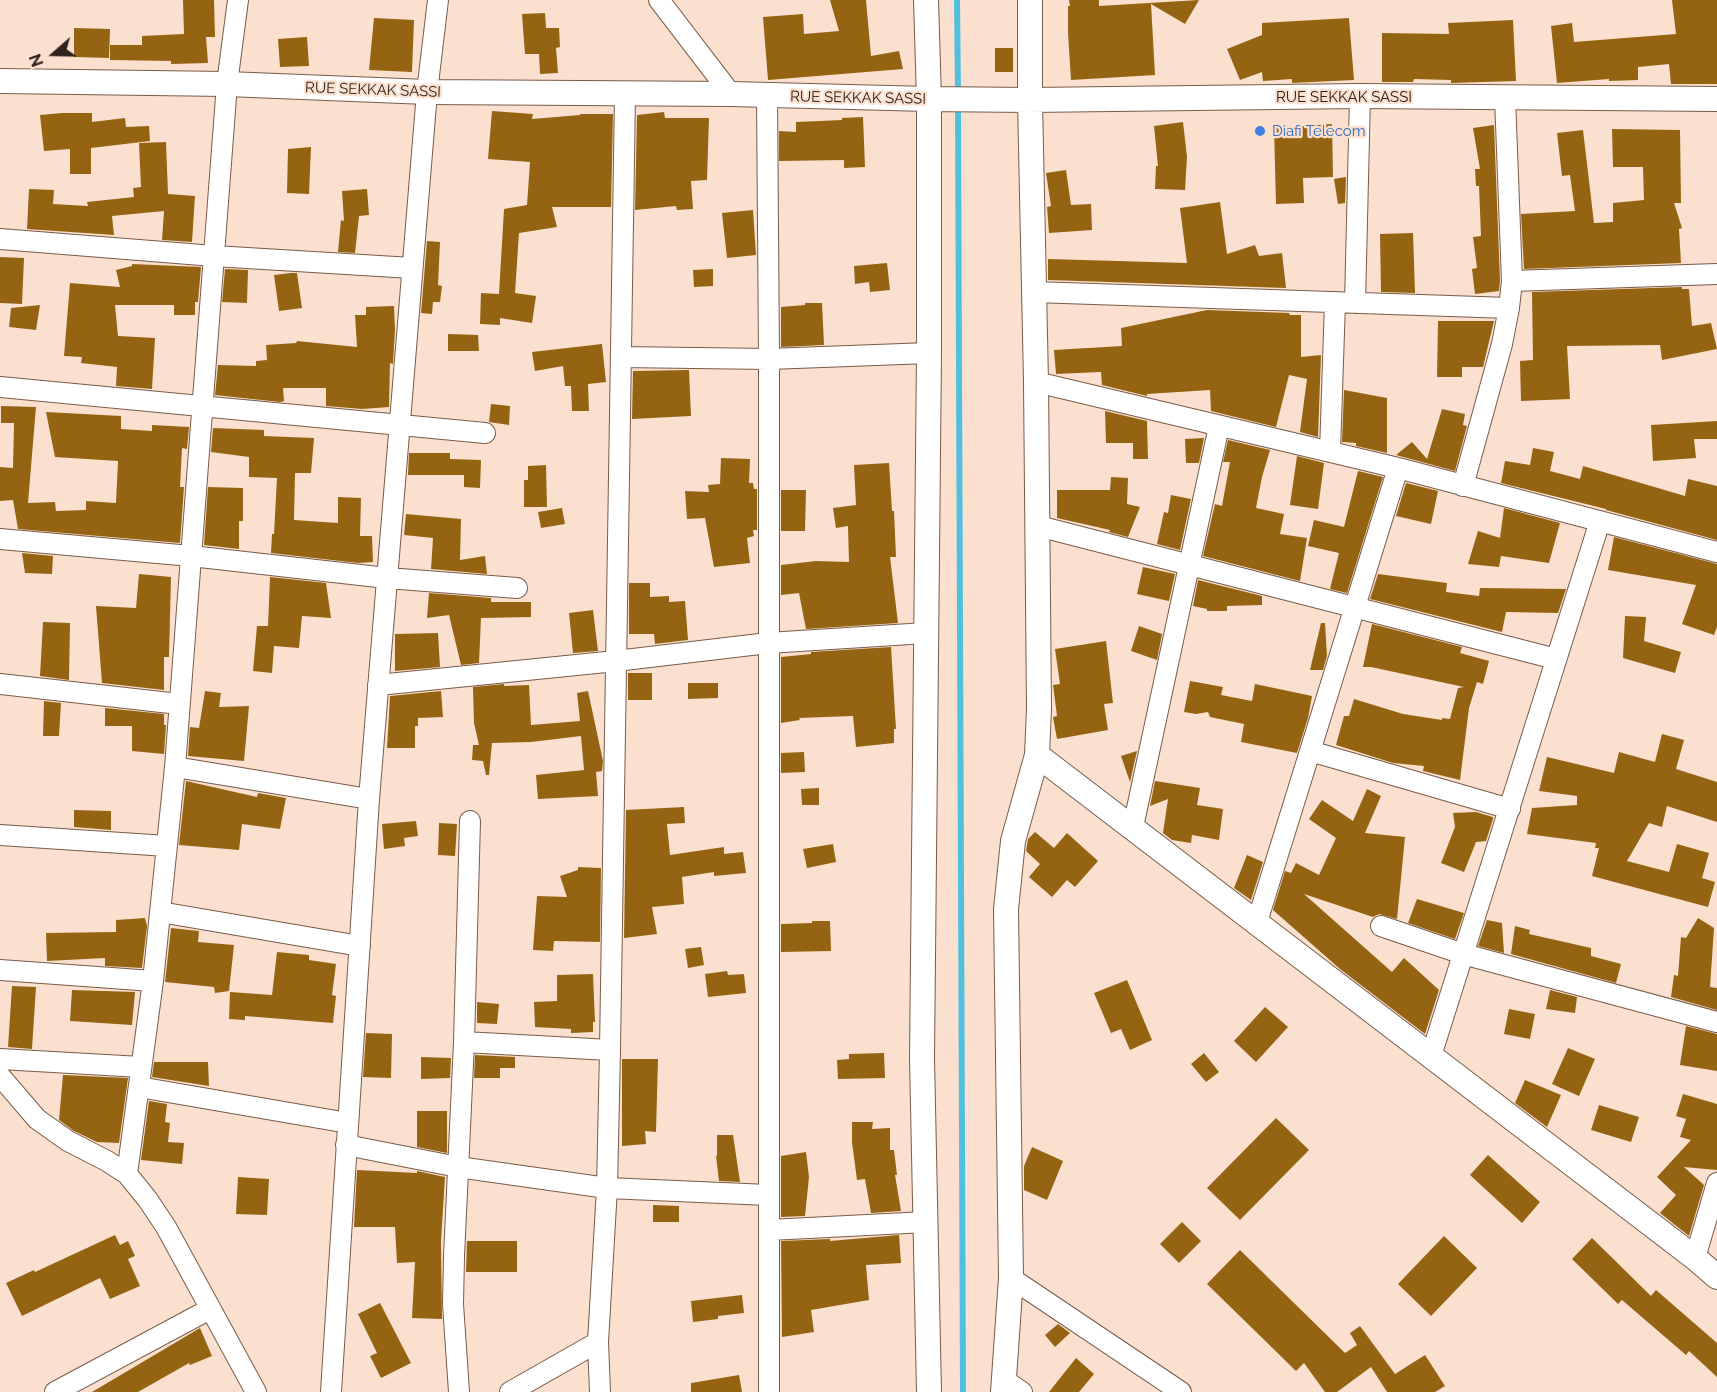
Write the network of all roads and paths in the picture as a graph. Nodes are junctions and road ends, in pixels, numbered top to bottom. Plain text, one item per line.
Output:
1 (238, 0) edge
2 (438, 0) edge
3 (658, 0) edge
4 (926, 0) edge
5 (1030, 0) edge
6 (0, 81) edge
7 (227, 84) junction
8 (427, 92) junction
9 (731, 94) junction
10 (625, 95) junction
11 (767, 96) junction
12 (1360, 96) junction
13 (1505, 98) junction
14 (929, 99) junction
15 (1717, 99) edge
16 (1030, 100) junction
17 (0, 239) edge
18 (214, 256) junction
19 (412, 268) junction
20 (1717, 274) edge
21 (1512, 281) junction
22 (1034, 292) junction
23 (1335, 302) junction
24 (1355, 303) junction
25 (1509, 308) junction
26 (929, 353) junction
27 (621, 357) junction
28 (769, 358) junction
29 (1036, 382) junction
30 (0, 387) edge
31 (202, 405) junction
32 (400, 425) junction
33 (1219, 426) junction
34 (485, 433) dead end
35 (1330, 452) junction
36 (1398, 468) junction
37 (1462, 486) junction
38 (1600, 521) junction
39 (1038, 526) junction
40 (0, 539) edge
41 (1717, 552) edge
42 (191, 556) junction
43 (1189, 566) junction
44 (387, 578) junction
45 (517, 588) dead end
46 (1355, 608) junction
47 (926, 633) junction
48 (768, 643) junction
49 (1556, 659) junction
50 (616, 661) junction
51 (0, 684) edge
52 (378, 685) junction
53 (179, 704) junction
54 (1310, 751) junction
55 (1037, 755) junction
56 (175, 767) junction
57 (369, 799) junction
58 (1510, 809) junction
59 (470, 820) dead end
60 (1133, 827) junction
61 (0, 835) edge
62 (167, 846) junction
63 (160, 912) junction
64 (1257, 922) junction
65 (1382, 926) dead end
66 (360, 946) junction
67 (1463, 954) junction
68 (0, 970) edge
69 (153, 981) junction
70 (1717, 1022) edge
71 (464, 1042) junction
72 (610, 1050) junction
73 (1431, 1056) junction
74 (0, 1059) edge
75 (141, 1067) junction
76 (0, 1076) edge
77 (139, 1087) junction
78 (348, 1123) junction
79 (346, 1145) junction
80 (458, 1167) junction
81 (127, 1174) junction
82 (1717, 1183) edge
83 (607, 1188) junction
84 (768, 1195) junction
85 (926, 1222) junction
86 (769, 1230) junction
87 (1695, 1258) junction
88 (1717, 1277) edge
89 (1011, 1278) junction
90 (210, 1309) junction
91 (598, 1342) junction
92 (1009, 1388) edge
93 (55, 1392) edge
94 (256, 1392) edge
95 (331, 1392) edge
96 (459, 1392) edge
97 (510, 1392) edge
98 (600, 1392) edge
99 (769, 1392) edge
100 (930, 1392) edge
101 (1181, 1392) edge

1 - 7 street
2 - 8 street
3 - 9 street
4 - 14 street
5 - 16 street
6 - 7 street, RUE SEKKAK SASSI
7 - 8 street, RUE SEKKAK SASSI
7 - 18 street
8 - 10 street, RUE SEKKAK SASSI
8 - 19 street
9 - 10 street, RUE SEKKAK SASSI
9 - 11 street, RUE SEKKAK SASSI
10 - 27 street
11 - 14 street, RUE SEKKAK SASSI
11 - 28 street
12 - 13 street, RUE SEKKAK SASSI
12 - 16 street, RUE SEKKAK SASSI
12 - 24 street
13 - 15 street, RUE SEKKAK SASSI
13 - 21 street
14 - 16 street, RUE SEKKAK SASSI
14 - 26 street
16 - 22 street
17 - 18 street
18 - 19 street
18 - 31 street
19 - 32 street
20 - 21 street
21 - 25 street
22 - 23 street
22 - 29 street
23 - 24 street
23 - 35 street
24 - 25 street
25 - 37 street
26 - 28 street
26 - 47 street
27 - 28 street
27 - 50 street
28 - 48 street
29 - 33 street
29 - 39 street
30 - 31 street
31 - 32 street
31 - 42 street
32 - 34 street
32 - 44 street
33 - 35 street
33 - 43 street
35 - 36 street
36 - 37 street
36 - 46 street
37 - 38 street
38 - 41 street
38 - 49 street
39 - 43 street
39 - 55 street
40 - 42 street
42 - 44 street
42 - 53 street
43 - 46 street
43 - 60 street
44 - 45 street
44 - 52 street
46 - 49 street
46 - 54 street
47 - 48 street
47 - 85 street
48 - 50 street
48 - 84 street
49 - 58 street
50 - 52 street
50 - 72 street
51 - 53 street
52 - 57 street
53 - 56 street
54 - 58 street
54 - 64 street
55 - 60 street
55 - 89 street
56 - 57 street
56 - 62 street
57 - 66 street
58 - 67 street
59 - 71 street
60 - 64 street
61 - 62 street
62 - 63 street
63 - 66 street
63 - 69 street
64 - 73 street
65 - 67 street
66 - 78 street
67 - 70 street
67 - 73 street
68 - 69 street
69 - 75 street
71 - 72 street
71 - 80 street
72 - 83 street
73 - 87 street
74 - 75 street
75 - 77 street
76 - 81 street
77 - 78 street
77 - 81 street
78 - 79 street
79 - 80 street
79 - 95 street
80 - 83 street
80 - 96 street
81 - 90 street
82 - 87 street
83 - 84 street
83 - 91 street
84 - 86 street
85 - 86 street
85 - 100 street
86 - 99 street
87 - 88 street
89 - 92 street
89 - 101 street
90 - 93 street
90 - 94 street
91 - 97 street
91 - 98 street

